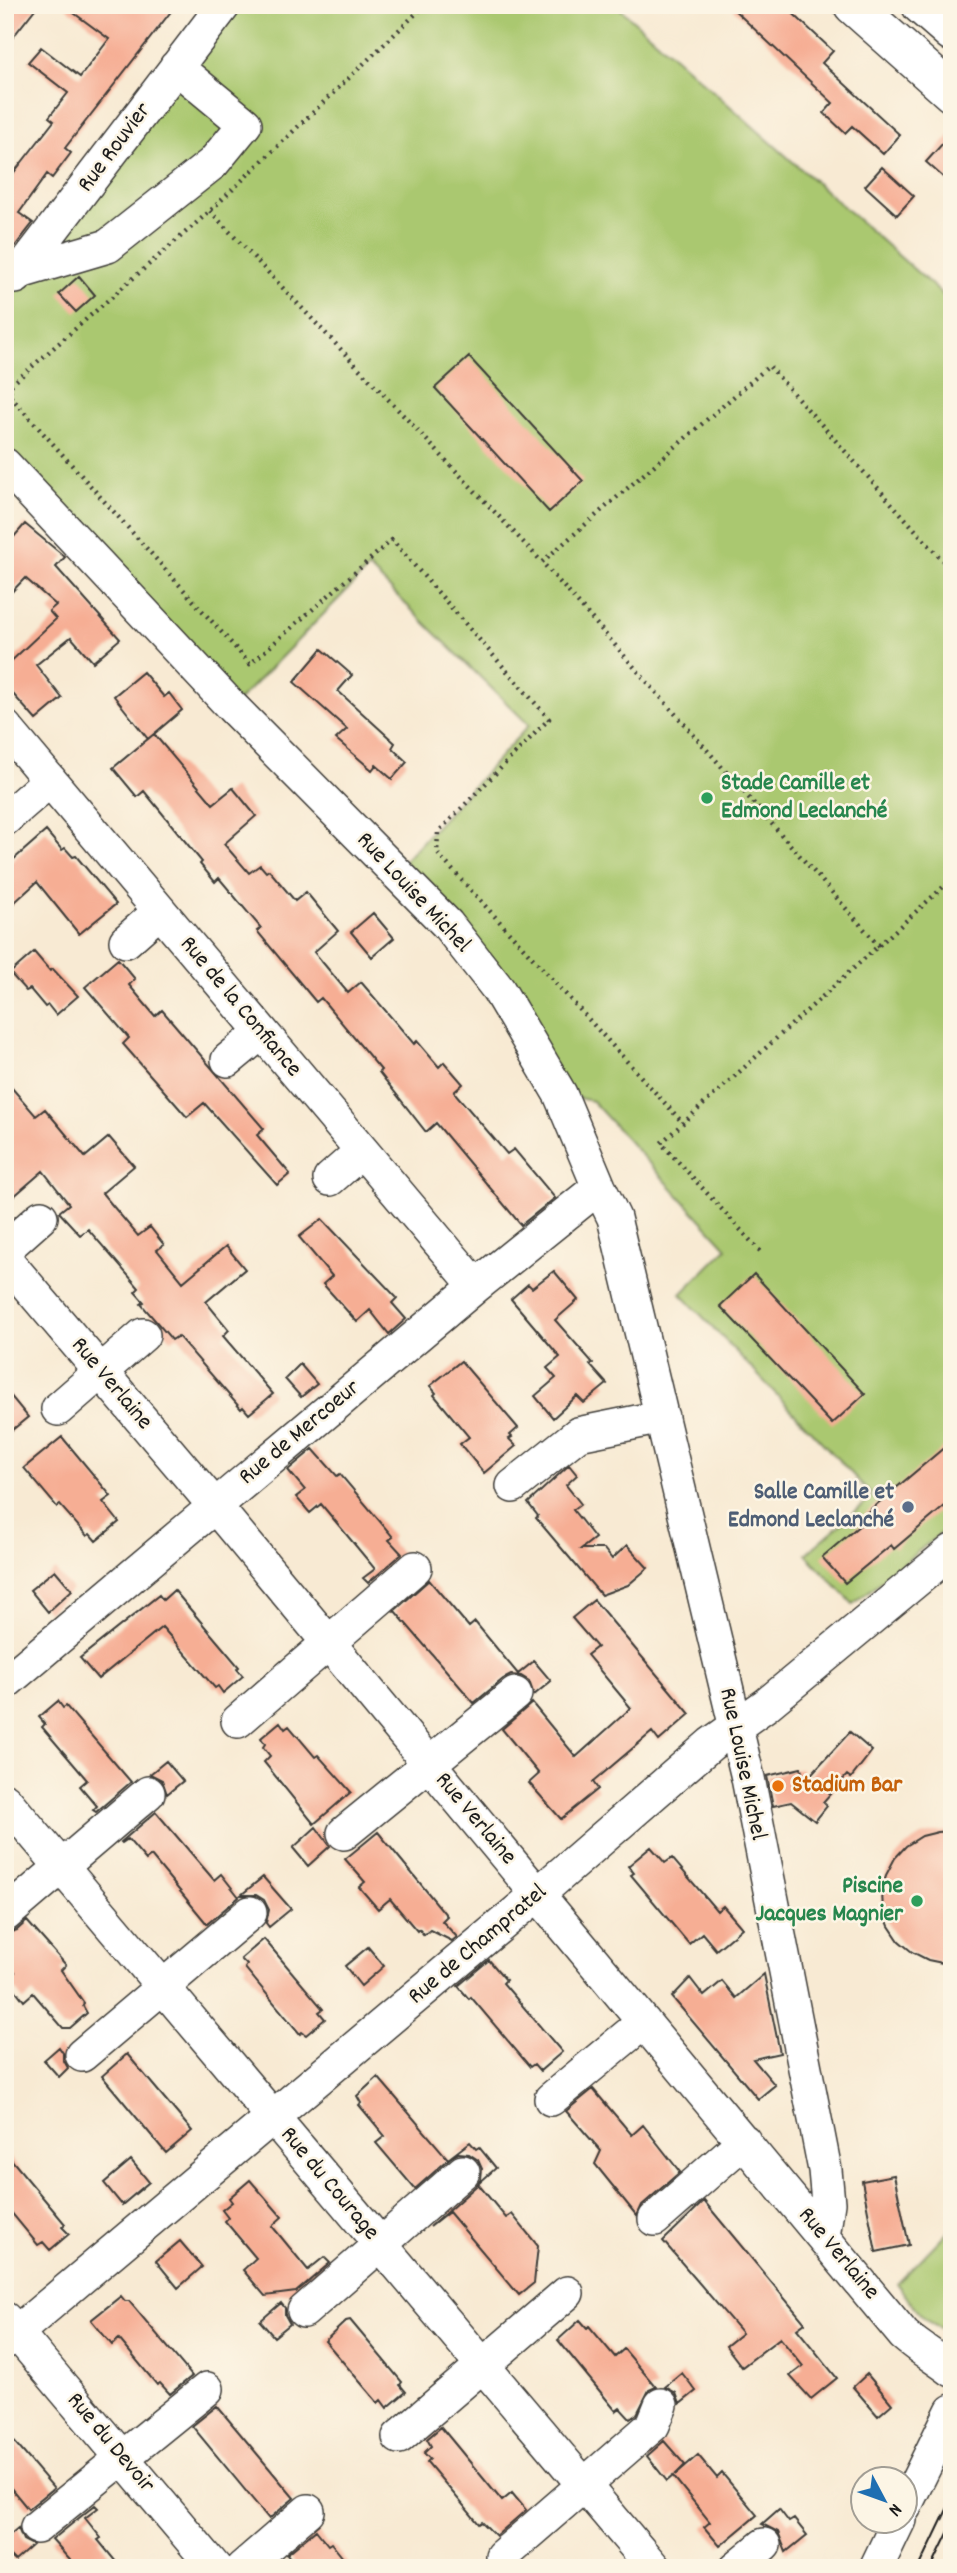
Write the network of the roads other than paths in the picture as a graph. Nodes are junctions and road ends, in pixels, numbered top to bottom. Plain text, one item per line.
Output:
1 (224, 5) edge
2 (853, 5) edge
3 (921, 5) edge
4 (952, 32) edge
5 (176, 67) junction
6 (952, 93) edge
7 (12, 281) edge
8 (5, 466) edge
9 (5, 727) edge
10 (50, 780) junction
11 (5, 818) edge
12 (160, 911) junction
13 (126, 940) dead end
14 (262, 1032) junction
15 (228, 1060) dead end
16 (362, 1151) junction
17 (330, 1179) dead end
18 (598, 1187) junction
19 (41, 1217) dead end
20 (5, 1249) edge
21 (5, 1259) edge
22 (475, 1286) junction
23 (143, 1335) dead end
24 (101, 1372) junction
25 (58, 1409) dead end
26 (662, 1417) junction
27 (513, 1486) dead end
28 (214, 1505) junction
29 (952, 1551) edge
30 (415, 1568) dead end
31 (329, 1643) junction
32 (5, 1683) edge
33 (515, 1694) dead end
34 (239, 1721) dead end
35 (735, 1726) junction
36 (429, 1763) junction
37 (148, 1793) dead end
38 (5, 1800) edge
39 (344, 1833) dead end
40 (61, 1867) junction
41 (538, 1894) junction
42 (250, 1913) dead end
43 (5, 1915) edge
44 (162, 1987) junction
45 (644, 2022) junction
46 (82, 2055) dead end
47 (551, 2099) dead end
48 (272, 2118) junction
49 (744, 2141) junction
50 (463, 2172) dead end
51 (655, 2219) dead end
52 (823, 2237) junction
53 (380, 2245) junction
54 (567, 2293) dead end
55 (304, 2311) dead end
56 (9, 2331) edge
57 (483, 2366) junction
58 (952, 2370) edge
59 (207, 2389) dead end
60 (661, 2405) dead end
61 (952, 2411) edge
62 (399, 2437) dead end
63 (123, 2458) junction
64 (918, 2481) edge
65 (584, 2486) junction
66 (308, 2511) dead end
67 (37, 2528) dead end
68 (893, 2534) edge
69 (764, 2544) dead end
70 (502, 2556) dead end
71 (215, 2568) edge
72 (242, 2568) edge
73 (654, 2568) edge
74 (736, 2568) edge
75 (876, 2568) edge

1 - 5 street, Rue Rouvier
2 - 6 main road
3 - 4 main road
5 - 7 street, Rue Rouvier
5 - 7 street
8 - 18 street, Rue Louise Michel
9 - 10 street, Rue de la Confiance
10 - 11 street
10 - 12 street, Rue de la Confiance
12 - 13 street
12 - 14 street, Rue de la Confiance
14 - 15 street
14 - 16 street, Rue de la Confiance
16 - 17 street
16 - 22 street, Rue de la Confiance
18 - 22 street, Rue de Mercoeur
18 - 26 street, Rue Louise Michel
19 - 20 street
21 - 24 street, Rue Verlaine
22 - 28 street, Rue de Mercoeur
23 - 24 street
24 - 25 street
24 - 28 street, Rue Verlaine
26 - 27 street
26 - 35 street, Rue Louise Michel
28 - 31 street, Rue Verlaine
28 - 32 street, Rue de Mercoeur
29 - 35 street, Rue de Champratel
30 - 31 street
31 - 34 street
31 - 36 street, Rue Verlaine
33 - 36 street
35 - 41 street, Rue de Champratel
35 - 52 street, Rue Louise Michel
36 - 39 street
36 - 41 street, Rue Verlaine
37 - 40 street
38 - 40 street, Rue du Courage
40 - 43 street
40 - 44 street, Rue du Courage
41 - 45 street, Rue Verlaine
41 - 48 street, Rue de Champratel
42 - 44 street
44 - 46 street
44 - 48 street, Rue du Courage
45 - 47 street
45 - 49 street, Rue Verlaine
48 - 53 street, Rue du Courage
48 - 56 street, Rue de Champratel
49 - 51 street
49 - 52 street, Rue Verlaine
50 - 53 street
52 - 58 street, Rue Verlaine
53 - 55 street
53 - 57 street, Rue du Courage
54 - 57 street
56 - 63 street, Rue du Devoir
57 - 62 street
57 - 65 street, Rue du Courage
59 - 63 street
60 - 65 street
61 - 64 street
63 - 67 street
63 - 71 street, Rue du Devoir
65 - 70 street
65 - 73 street, Rue du Courage
66 - 72 street
68 - 75 street
69 - 74 street

